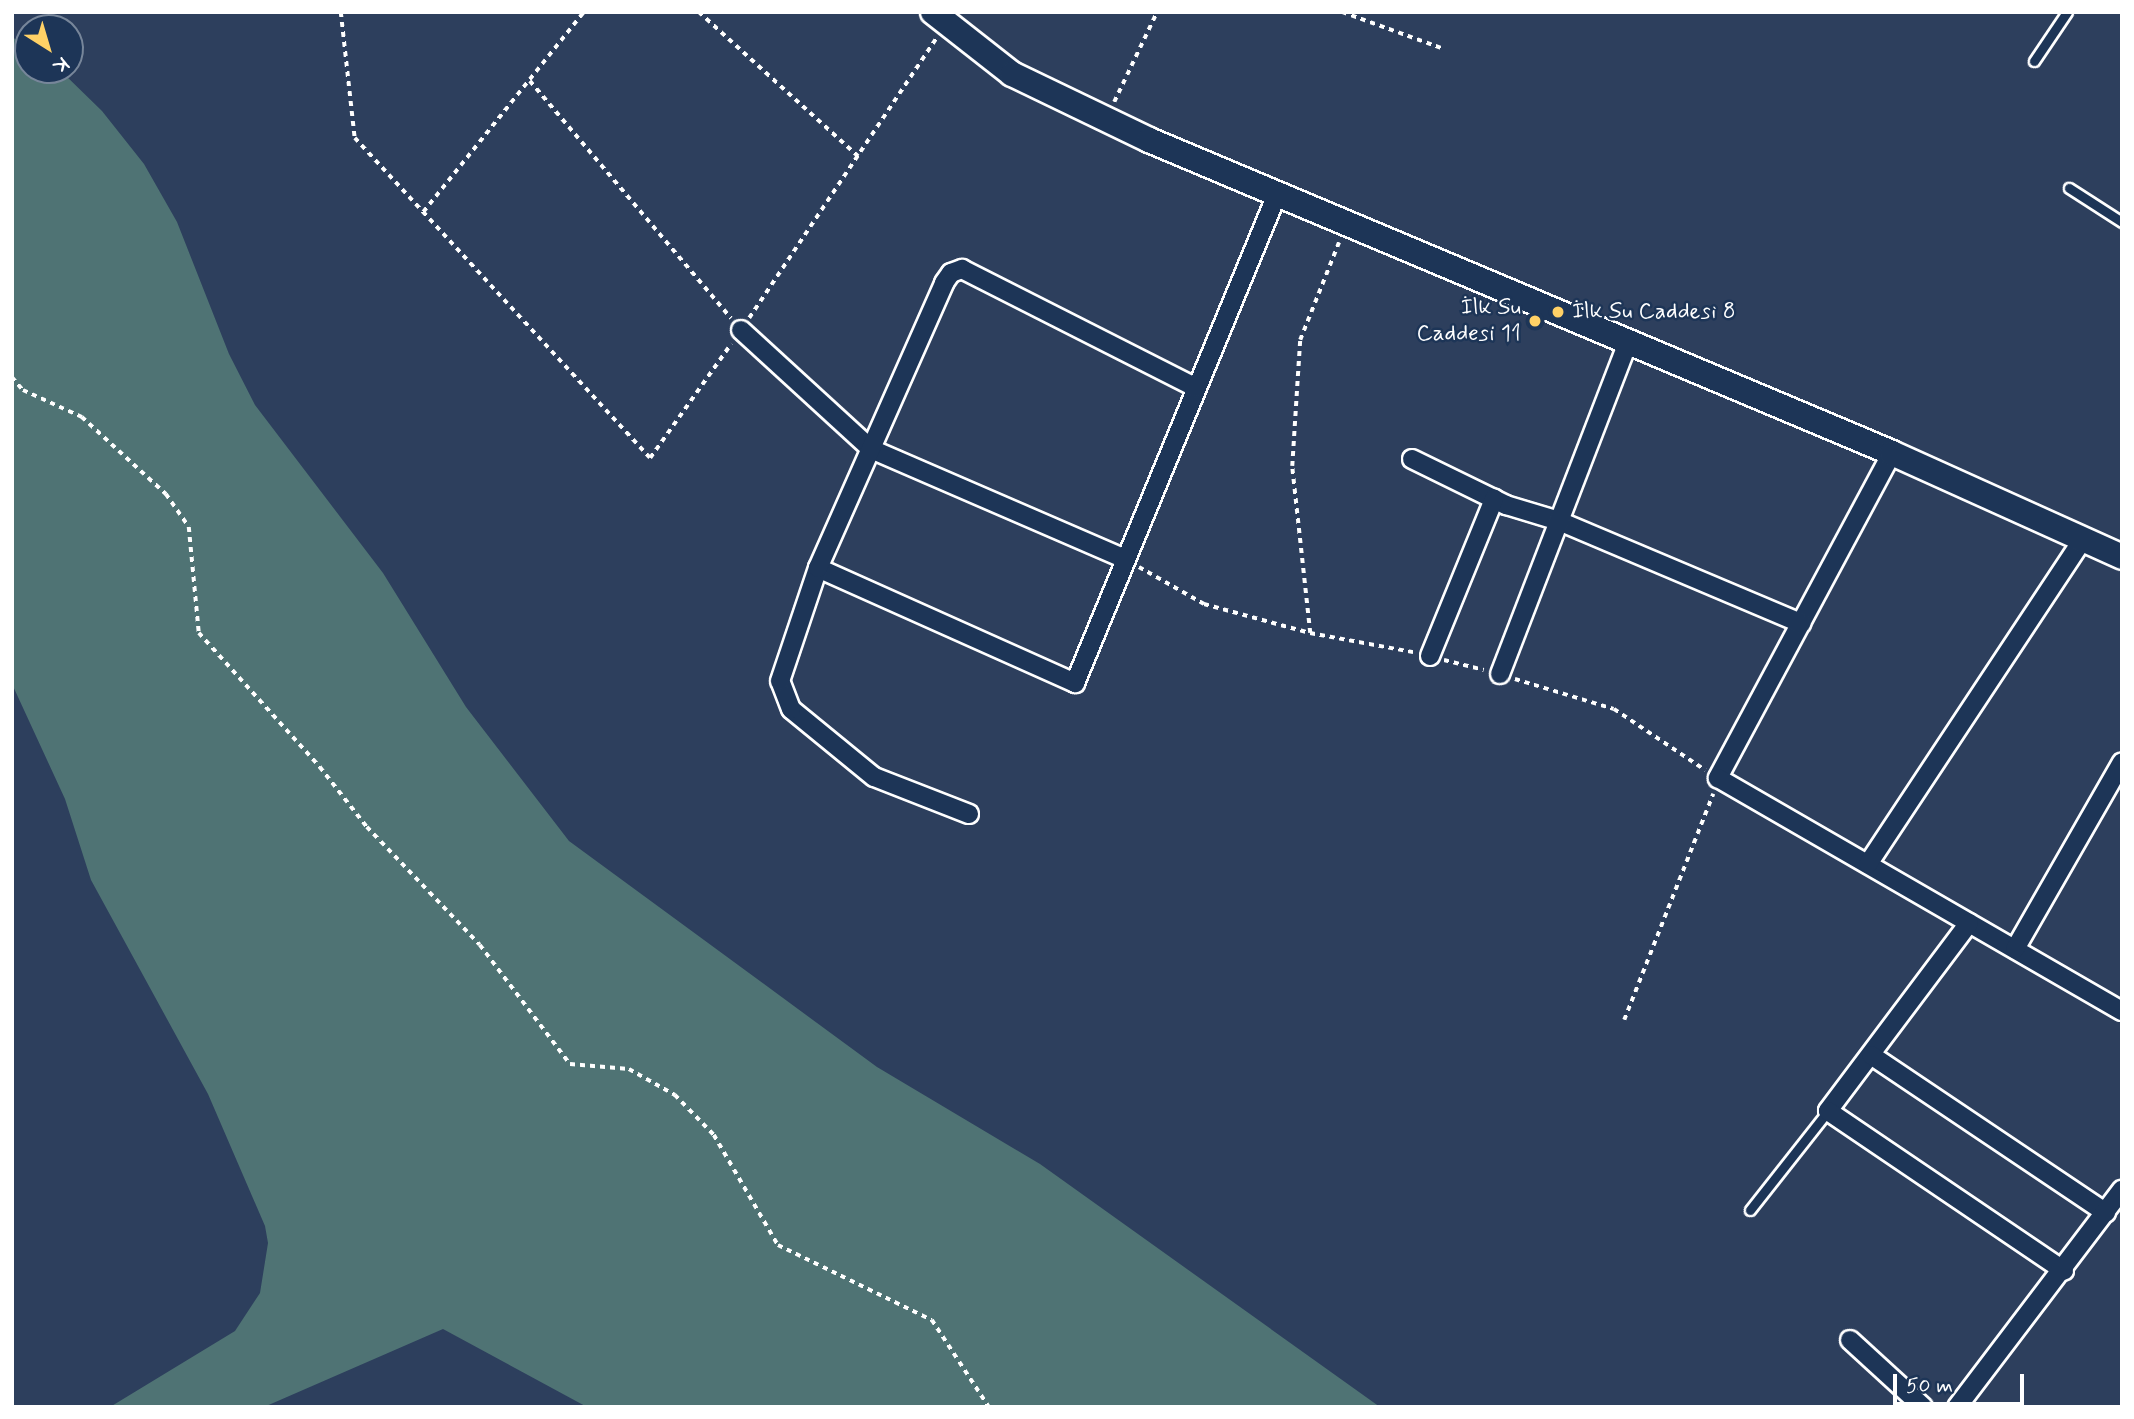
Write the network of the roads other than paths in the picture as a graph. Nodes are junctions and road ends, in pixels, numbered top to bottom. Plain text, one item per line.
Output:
1 (2067, 12) edge
2 (940, 18) edge
3 (2034, 61) dead end
4 (2069, 188) dead end
5 (1278, 192) junction
6 (2122, 222) edge
7 (741, 330) road end
8 (1627, 345) junction
9 (1198, 388) junction
10 (871, 449) junction
11 (1892, 453) junction
12 (1412, 459) dead end
13 (1494, 499) junction
14 (1559, 521) junction
15 (2083, 539) junction
16 (2122, 557) edge
17 (1125, 559) junction
18 (818, 568) junction
19 (1801, 623) junction
20 (1430, 656) road end
21 (1500, 674) road end
22 (2122, 762) edge
23 (969, 814) dead end
24 (1868, 864) junction
25 (1969, 923) junction
26 (2015, 949) junction
27 (2122, 1011) edge
28 (1871, 1055) junction
29 (1828, 1111) junction
30 (2122, 1191) edge
31 (1750, 1210) dead end
32 (2106, 1213) junction
33 (2064, 1272) junction
34 (1850, 1340) dead end
35 (1923, 1407) edge
36 (1957, 1407) edge

1 - 3 lane
2 - 5 street
4 - 6 lane
5 - 8 street
5 - 9 street
7 - 10 street
8 - 11 street
8 - 14 street
9 - 10 street
9 - 17 street
10 - 17 street
10 - 18 street
11 - 15 street
11 - 19 street
12 - 13 street
13 - 14 street
13 - 20 street
14 - 19 street
14 - 21 street
15 - 16 street
15 - 24 street
17 - 18 street
18 - 23 street
19 - 24 street
22 - 26 street
24 - 25 street
25 - 26 street
25 - 28 street
26 - 27 street
28 - 29 street
28 - 32 street
29 - 31 lane
29 - 33 street
30 - 32 street
32 - 33 street
33 - 36 street
34 - 35 street

